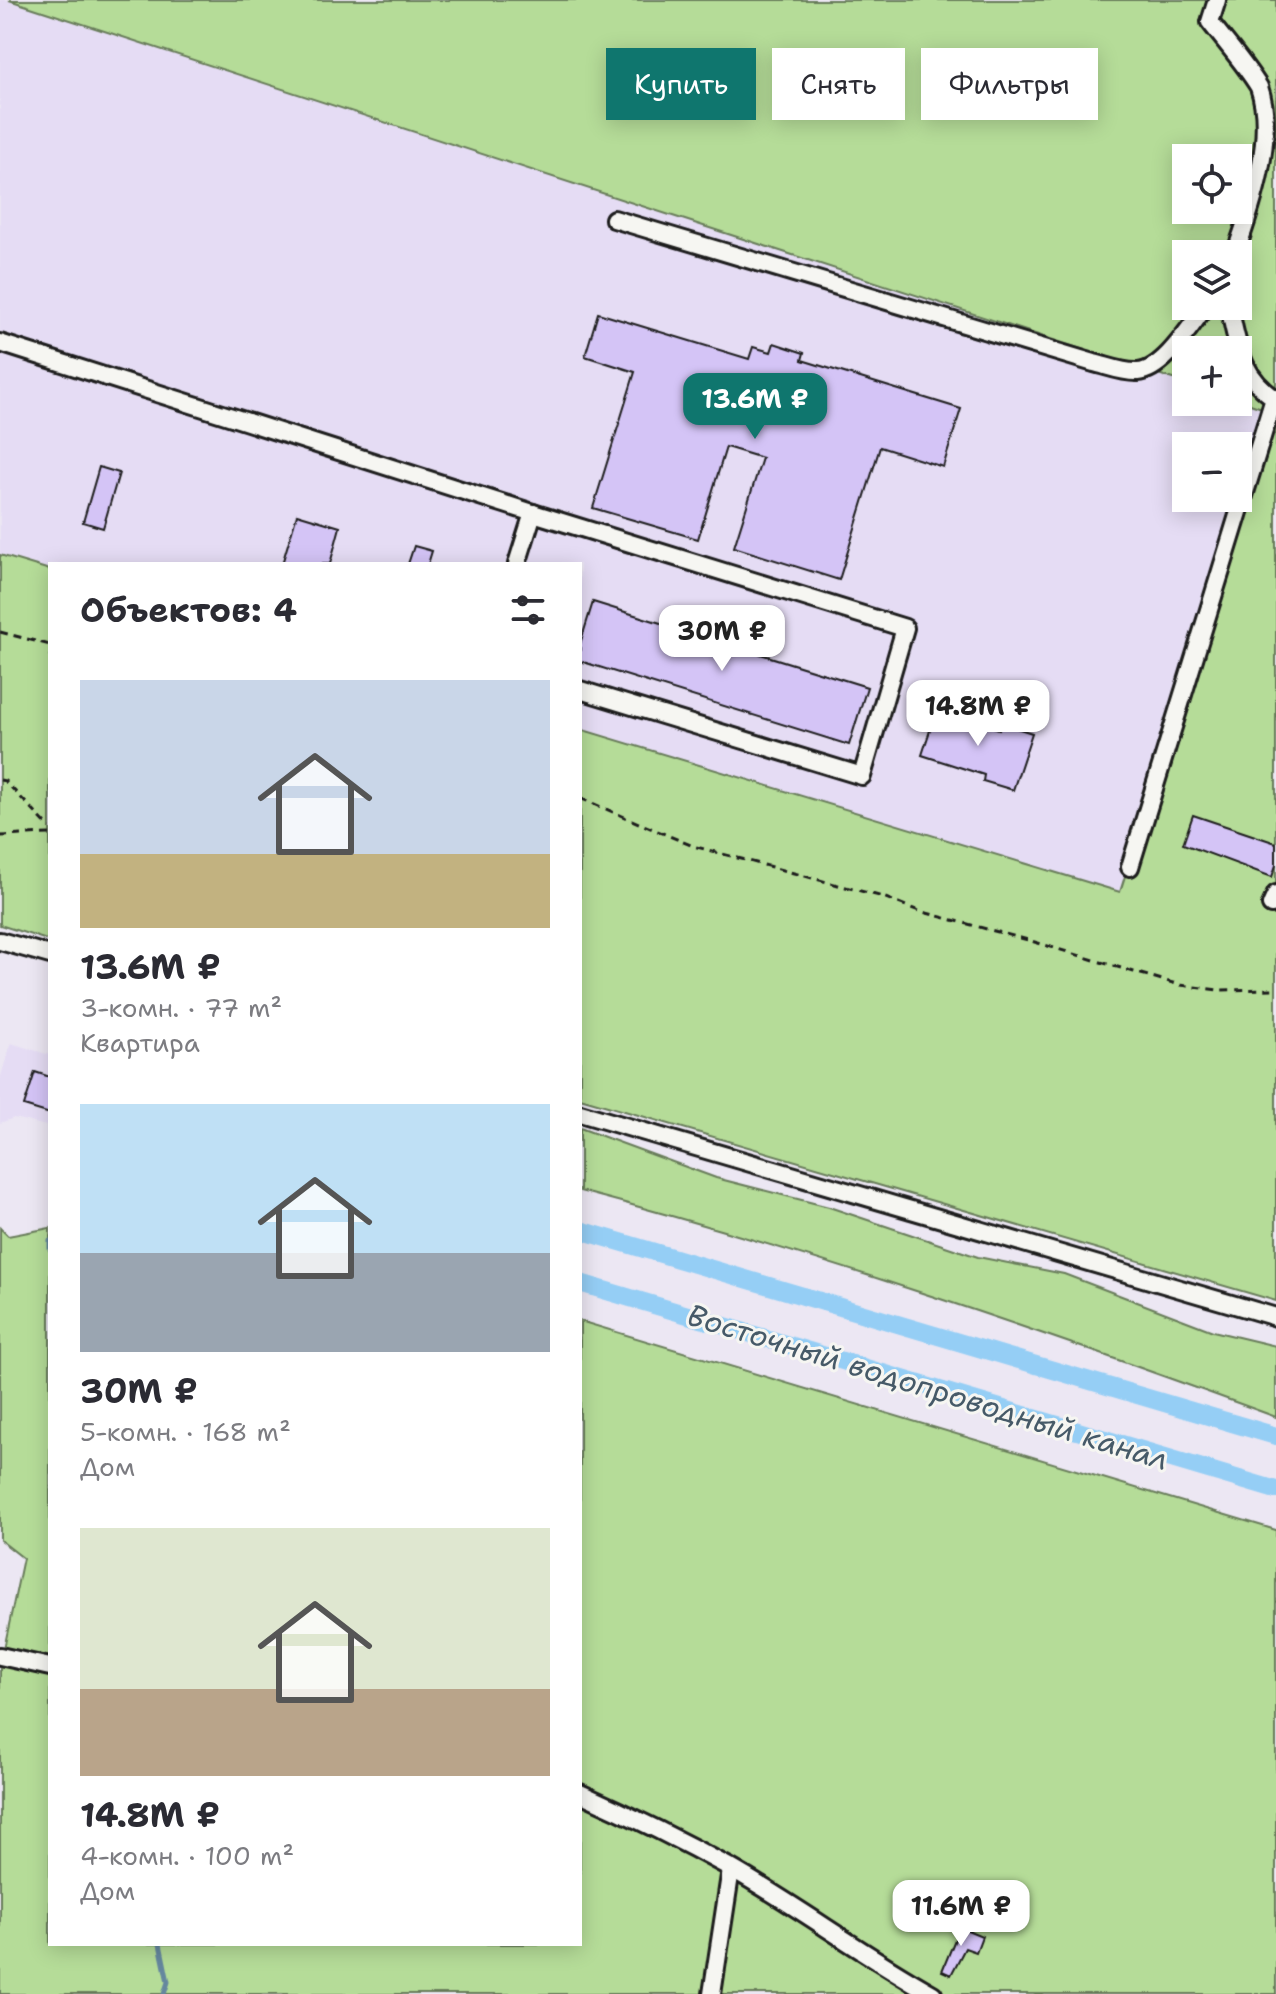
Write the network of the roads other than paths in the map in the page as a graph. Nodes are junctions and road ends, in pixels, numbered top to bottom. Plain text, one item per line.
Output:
1 (1217, 0) edge
2 (614, 219) dead end
3 (1240, 240) edge
4 (1195, 320) edge
5 (1232, 320) edge
6 (0, 343) edge
7 (1275, 398) edge
8 (533, 513) junction
9 (518, 562) edge
10 (582, 691) edge
11 (1130, 867) dead end
12 (0, 941) edge
13 (48, 954) edge
14 (582, 1114) edge
15 (1276, 1317) edge
16 (0, 1656) edge
17 (48, 1667) edge
18 (582, 1794) edge
19 (731, 1869) junction
20 (712, 1994) edge
21 (933, 1994) edge

1 - 3 street
2 - 4 street
5 - 7 street
6 - 8 street
7 - 11 street
8 - 9 street
8 - 10 street
12 - 13 street
14 - 15 street
16 - 17 street
18 - 19 street
19 - 20 street
19 - 21 street

